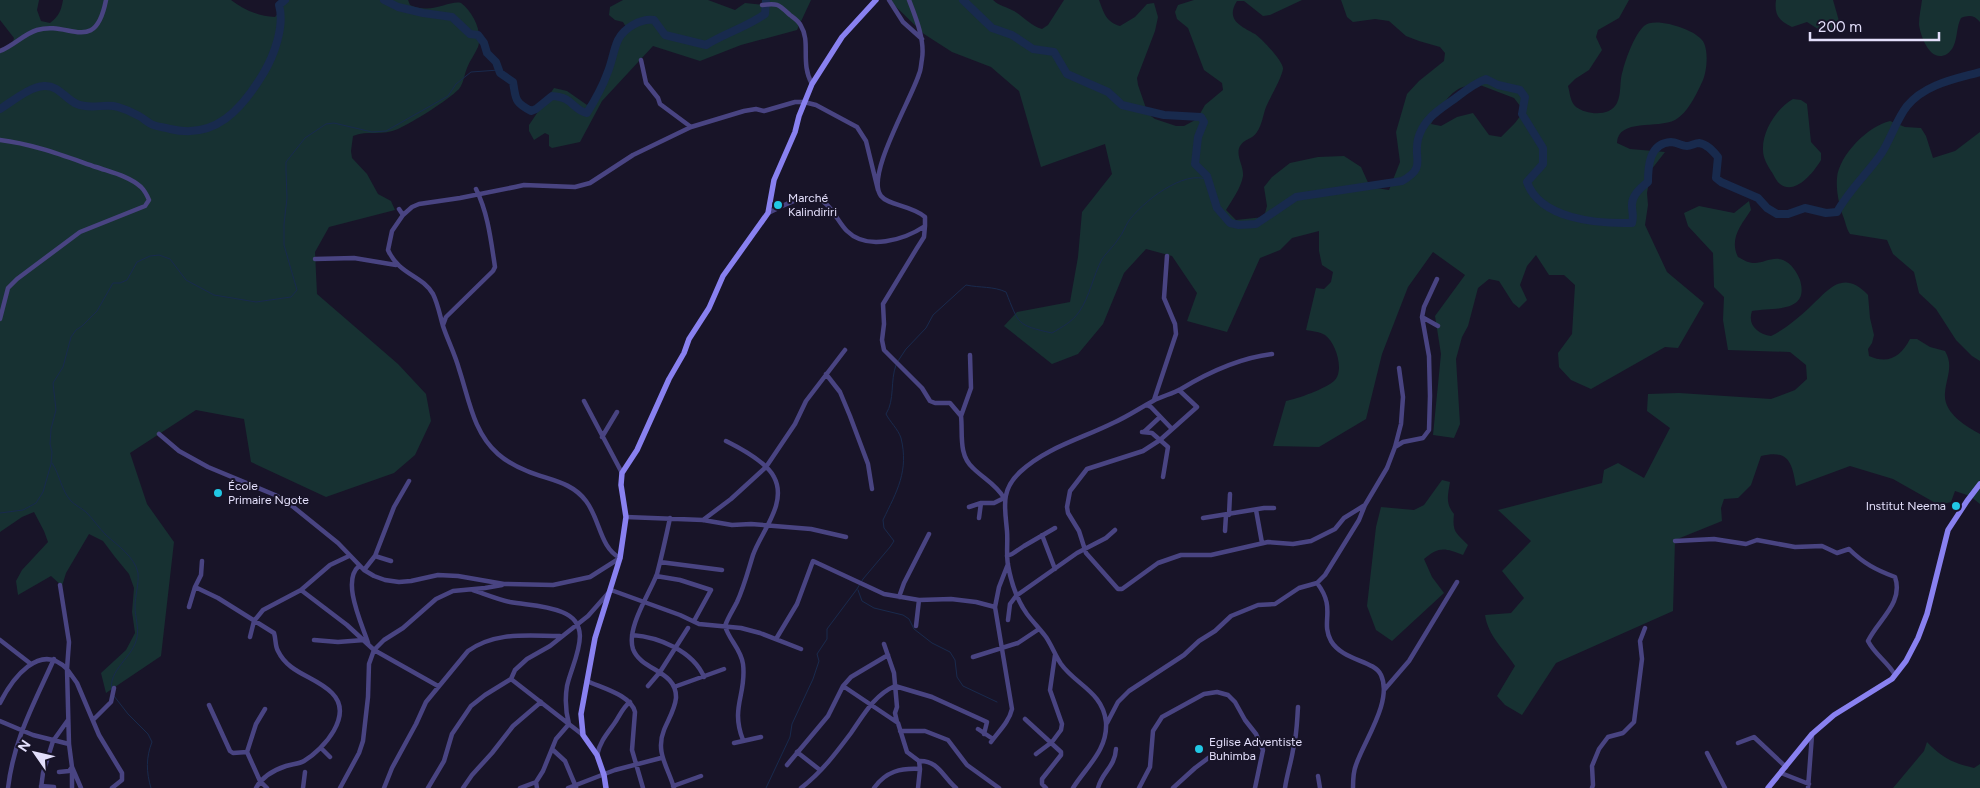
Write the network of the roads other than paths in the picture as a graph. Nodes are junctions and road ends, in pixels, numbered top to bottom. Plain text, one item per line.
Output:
1 (106, 0) edge
2 (876, 0) edge
3 (889, 0) edge
4 (909, 0) edge
5 (762, 5) dead end
6 (923, 40) junction
7 (0, 51) edge
8 (640, 60) dead end
9 (812, 84) junction
10 (804, 102) junction
11 (691, 127) junction
12 (0, 140) edge
13 (878, 190) junction
14 (477, 191) junction
15 (399, 209) dead end
16 (768, 213) junction
17 (403, 215) junction
18 (925, 226) junction
19 (1167, 256) dead end
20 (315, 259) dead end
21 (396, 265) junction
22 (1437, 278) dead end
23 (1422, 317) junction
24 (0, 319) edge
25 (443, 326) junction
26 (1438, 326) dead end
27 (845, 350) dead end
28 (1272, 354) dead end
29 (970, 355) dead end
30 (1399, 368) dead end
31 (826, 374) junction
32 (1179, 390) junction
33 (1154, 400) junction
34 (584, 401) dead end
35 (1147, 405) junction
36 (617, 412) dead end
37 (961, 416) junction
38 (1160, 417) junction
39 (1172, 429) junction
40 (159, 434) dead end
41 (602, 437) junction
42 (1160, 440) junction
43 (726, 441) dead end
44 (1395, 447) junction
45 (766, 468) junction
46 (622, 473) junction
47 (1163, 477) dead end
48 (409, 481) dead end
49 (1980, 484) edge
50 (872, 489) dead end
51 (1230, 494) dead end
52 (1004, 498) junction
53 (982, 503) junction
54 (1365, 505) junction
55 (969, 507) dead end
56 (1274, 508) dead end
57 (1256, 510) junction
58 (1227, 515) junction
59 (626, 517) junction
60 (670, 518) junction
61 (980, 518) dead end
62 (1203, 518) dead end
63 (703, 520) junction
64 (769, 526) junction
65 (1055, 528) dead end
66 (1114, 530) dead end
67 (1224, 531) dead end
68 (928, 534) dead end
69 (1042, 535) junction
70 (846, 537) dead end
71 (1675, 541) dead end
72 (1262, 543) junction
73 (1085, 550) junction
74 (349, 556) junction
75 (375, 556) junction
76 (1007, 556) junction
77 (620, 558) junction
78 (202, 561) dead end
79 (391, 561) dead end
80 (660, 562) junction
81 (1008, 564) junction
82 (359, 566) junction
83 (1055, 569) junction
84 (364, 570) junction
85 (722, 570) dead end
86 (656, 576) junction
87 (1457, 582) dead end
88 (1317, 583) junction
89 (504, 584) junction
90 (60, 585) dead end
91 (195, 587) junction
92 (467, 589) junction
93 (301, 590) junction
94 (611, 590) junction
95 (1016, 596) junction
96 (899, 597) junction
97 (919, 600) junction
98 (643, 603) junction
99 (189, 607) dead end
100 (995, 607) junction
101 (1008, 620) dead end
102 (254, 621) junction
103 (694, 621) junction
104 (578, 623) junction
105 (725, 626) junction
106 (916, 626) dead end
107 (688, 628) dead end
108 (1645, 628) dead end
109 (1040, 629) junction
110 (632, 635) junction
111 (560, 636) junction
112 (250, 637) dead end
113 (776, 639) junction
114 (0, 640) edge
115 (314, 640) dead end
116 (364, 640) junction
117 (368, 644) junction
118 (884, 644) dead end
119 (676, 649) junction
120 (801, 649) dead end
121 (1002, 649) junction
122 (374, 650) junction
123 (1055, 653) junction
124 (888, 655) junction
125 (973, 657) dead end
126 (54, 660) junction
127 (31, 664) junction
128 (68, 668) junction
129 (724, 669) dead end
130 (660, 672) junction
131 (1895, 675) junction
132 (704, 677) junction
133 (511, 680) junction
134 (587, 681) junction
135 (438, 686) junction
136 (648, 686) dead end
137 (843, 686) junction
138 (895, 686) junction
139 (674, 687) junction
140 (114, 688) dead end
141 (1384, 690) junction
142 (541, 702) junction
143 (630, 702) junction
144 (0, 703) edge
145 (209, 705) dead end
146 (871, 706) junction
147 (1298, 706) dead end
148 (265, 709) dead end
149 (1026, 719) dead end
150 (68, 720) junction
151 (93, 720) junction
152 (0, 721) edge
153 (898, 723) junction
154 (569, 724) junction
155 (1106, 724) junction
156 (21, 729) junction
157 (978, 729) dead end
158 (900, 731) junction
159 (984, 734) junction
160 (1812, 734) junction
161 (583, 735) junction
162 (761, 736) dead end
163 (743, 740) junction
164 (53, 741) junction
165 (1052, 742) junction
166 (734, 743) dead end
167 (1738, 743) dead end
168 (69, 744) junction
169 (321, 748) junction
170 (552, 749) junction
171 (1116, 749) dead end
172 (247, 752) junction
173 (797, 752) junction
174 (1707, 752) dead end
175 (1215, 753) dead end
176 (1036, 754) dead end
177 (597, 755) junction
178 (330, 757) dead end
179 (661, 758) junction
180 (919, 761) junction
181 (636, 764) junction
182 (787, 765) dead end
183 (72, 767) junction
184 (1786, 767) junction
185 (920, 769) junction
186 (820, 770) junction
187 (1710, 770) dead end
188 (1716, 770) junction
189 (59, 772) dead end
190 (305, 772) dead end
191 (1781, 773) junction
192 (604, 775) junction
193 (701, 776) dead end
194 (1318, 776) dead end
195 (260, 781) junction
196 (536, 782) junction
197 (1808, 786) edge
198 (41, 787) edge
199 (54, 787) dead end
200 (576, 787) edge
201 (673, 787) edge
202 (8, 788) edge
203 (72, 788) edge
204 (81, 788) edge
205 (112, 788) edge
206 (256, 788) edge
207 (267, 788) edge
208 (303, 788) edge
209 (340, 788) edge
210 (384, 788) edge
211 (428, 788) edge
212 (463, 788) edge
213 (520, 788) edge
214 (537, 788) edge
215 (568, 788) edge
216 (606, 788) edge
217 (643, 788) edge
218 (802, 788) edge
219 (874, 788) edge
220 (918, 788) edge
221 (956, 788) edge
222 (999, 788) edge
223 (1046, 788) edge
224 (1073, 788) edge
225 (1098, 788) edge
226 (1139, 788) edge
227 (1173, 788) edge
228 (1255, 788) edge
229 (1285, 788) edge
230 (1320, 788) edge
231 (1353, 788) edge
232 (1592, 788) edge
233 (1725, 788) edge
234 (1768, 788) edge

1 - 7 street
2 - 9 street
3 - 6 street
4 - 6 street
5 - 9 street
6 - 13 street
8 - 11 street
9 - 10 street
10 - 11 street
10 - 13 street
10 - 16 street
11 - 14 street
12 - 24 street
13 - 18 street
14 - 17 street
14 - 25 street
15 - 17 street
16 - 18 street
16 - 46 street
17 - 21 street
18 - 37 street
19 - 33 street
20 - 21 street
21 - 25 street
22 - 23 street
23 - 26 street
23 - 44 street
25 - 77 street
27 - 31 street
28 - 32 street
29 - 37 street
30 - 44 street
31 - 45 street
31 - 50 street
32 - 33 street
32 - 39 street
33 - 35 street
34 - 41 street
35 - 38 street
35 - 52 street
36 - 41 street
37 - 52 street
38 - 39 street
38 - 42 street
39 - 42 street
40 - 74 street
41 - 46 street
42 - 47 street
42 - 73 street
43 - 45 street
44 - 54 street
45 - 63 street
45 - 64 street
46 - 59 street
48 - 75 street
49 - 131 street
51 - 58 street
52 - 53 street
52 - 76 street
53 - 55 street
53 - 61 street
54 - 72 street
54 - 88 street
56 - 57 street
57 - 58 street
57 - 72 street
58 - 62 street
58 - 67 street
59 - 60 street
59 - 77 street
60 - 63 street
60 - 80 street
63 - 64 street
64 - 70 street
64 - 105 street
65 - 69 street
66 - 73 street
68 - 96 street
69 - 76 street
69 - 83 street
71 - 131 street
72 - 73 street
73 - 83 street
74 - 82 street
74 - 93 street
75 - 79 street
75 - 84 street
76 - 81 street
77 - 89 street
77 - 94 street
78 - 91 street
80 - 85 street
80 - 86 street
81 - 95 street
81 - 100 street
82 - 84 street
82 - 117 street
83 - 95 street
84 - 89 street
86 - 98 street
86 - 103 street
87 - 141 street
88 - 141 street
88 - 155 street
89 - 92 street
90 - 128 street
91 - 99 street
91 - 102 street
92 - 104 street
92 - 122 street
93 - 102 street
93 - 116 street
94 - 98 street
94 - 104 street
94 - 134 street
95 - 101 street
95 - 109 street
96 - 97 street
96 - 113 street
97 - 100 street
97 - 106 street
98 - 103 street
98 - 110 street
100 - 121 street
102 - 112 street
102 - 169 street
103 - 105 street
104 - 111 street
104 - 154 street
105 - 113 street
105 - 163 street
107 - 119 street
108 - 232 street
109 - 121 street
109 - 123 street
110 - 119 street
110 - 130 street
111 - 133 street
111 - 135 street
113 - 120 street
114 - 127 street
115 - 116 street
116 - 117 street
117 - 122 street
118 - 124 street
119 - 130 street
119 - 132 street
121 - 125 street
121 - 159 street
122 - 135 street
122 - 209 street
123 - 155 street
123 - 165 street
124 - 137 street
124 - 138 street
126 - 127 street
126 - 128 street
126 - 156 street
127 - 144 street
128 - 150 street
128 - 151 street
129 - 132 street
130 - 136 street
130 - 139 street
131 - 160 street
132 - 139 street
133 - 142 street
133 - 211 street
134 - 143 street
134 - 161 street
135 - 210 street
137 - 146 street
137 - 173 street
138 - 146 street
138 - 153 street
138 - 159 street
139 - 179 street
140 - 151 street
141 - 231 street
142 - 154 street
142 - 212 street
143 - 177 street
143 - 181 street
145 - 172 street
146 - 153 street
146 - 186 street
147 - 229 street
148 - 172 street
149 - 165 street
150 - 164 street
150 - 168 street
151 - 205 street
152 - 156 street
153 - 158 street
154 - 161 street
154 - 170 street
155 - 224 street
156 - 164 street
156 - 202 street
157 - 159 street
158 - 180 street
158 - 222 street
160 - 184 street
160 - 197 street
161 - 177 street
162 - 163 street
163 - 166 street
164 - 168 street
164 - 198 street
165 - 176 street
165 - 223 street
167 - 184 street
168 - 183 street
169 - 178 street
169 - 195 street
170 - 196 street
170 - 200 street
171 - 225 street
172 - 195 street
173 - 182 street
173 - 186 street
174 - 188 street
175 - 227 street
177 - 192 street
179 - 181 street
179 - 201 street
180 - 185 street
180 - 221 street
181 - 192 street
181 - 217 street
183 - 189 street
183 - 203 street
183 - 204 street
184 - 191 street
185 - 219 street
185 - 220 street
186 - 218 street
187 - 188 street
188 - 233 street
190 - 208 street
191 - 197 street
191 - 234 street
192 - 200 street
192 - 216 street
193 - 201 street
194 - 230 street
195 - 206 street
195 - 207 street
196 - 213 street
196 - 214 street
198 - 199 street
200 - 215 street
226 - 228 street

